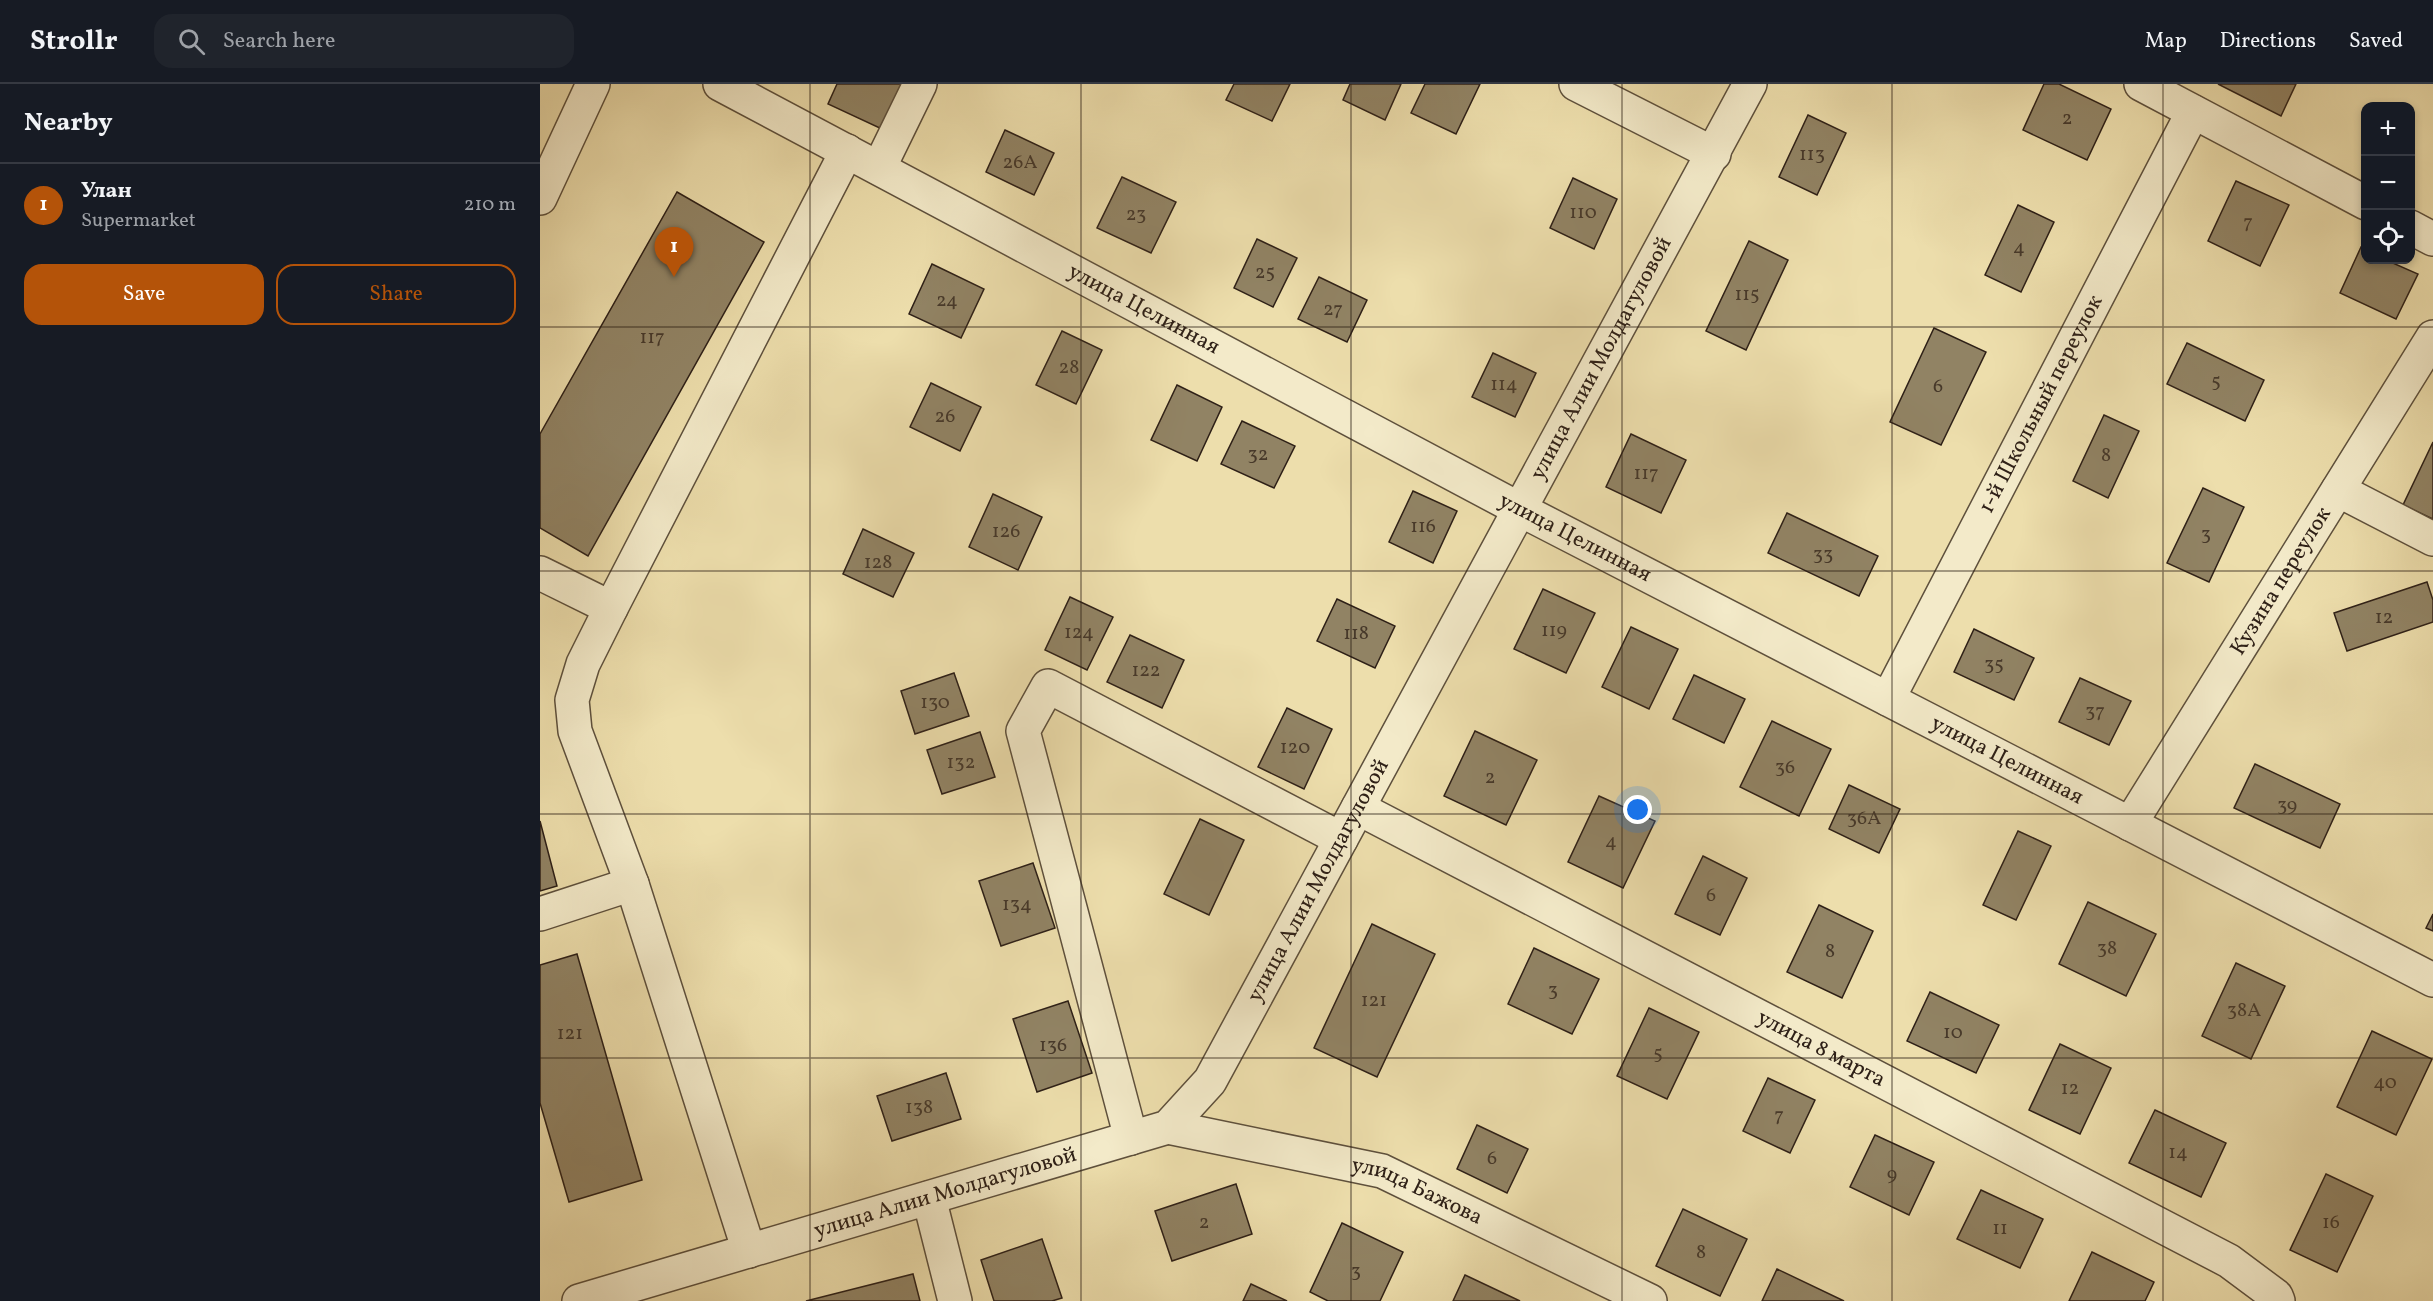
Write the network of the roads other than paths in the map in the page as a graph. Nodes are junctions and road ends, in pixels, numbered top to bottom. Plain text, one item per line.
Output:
1 (593, 84) edge
2 (720, 84) edge
3 (920, 84) edge
4 (1576, 84) edge
5 (1750, 84) edge
6 (2140, 84) edge
7 (2193, 112) junction
8 (847, 151) junction
9 (1714, 154) junction
10 (879, 168) junction
11 (540, 198) edge
12 (2361, 201) edge
13 (2415, 230) edge
14 (2433, 239) edge
15 (2433, 337) edge
16 (2338, 490) junction
17 (1519, 508) junction
18 (2433, 538) edge
19 (540, 573) edge
20 (611, 608) junction
21 (1888, 699) junction
22 (1358, 808) junction
23 (2130, 824) junction
24 (1341, 839) junction
25 (632, 884) junction
26 (540, 914) edge
27 (2433, 980) edge
28 (1168, 1127) junction
29 (1131, 1138) junction
30 (929, 1197) junction
31 (749, 1251) junction
32 (579, 1301) edge
33 (955, 1301) edge
34 (1650, 1301) edge
35 (2278, 1301) edge

1 - 11 street
2 - 8 street, улица Целинная
3 - 10 street
4 - 9 street
5 - 9 street, улица Алии Молдагуловой
6 - 7 street
7 - 12 street
7 - 21 street, 1-й Школьный переулок
8 - 10 street, улица Целинная
8 - 20 street
9 - 17 street, улица Алии Молдагуловой
10 - 17 street, улица Целинная
13 - 14 street
15 - 16 street, Кузина переулок
16 - 18 street
16 - 23 street, Кузина переулок
17 - 21 street, улица Целинная
17 - 22 street, улица Алии Молдагуловой
19 - 20 street
20 - 25 street
21 - 23 street, улица Целинная
22 - 24 street, улица Алии Молдагуловой
22 - 35 street, улица 8 марта
23 - 27 street, улица Целинная
24 - 28 street, улица Алии Молдагуловой
24 - 29 street
25 - 26 street
25 - 31 street
28 - 29 street, улица Алии Молдагуловой
28 - 34 street, улица Бажова
29 - 30 street, улица Алии Молдагуловой
30 - 31 street, улица Алии Молдагуловой
30 - 33 street
31 - 32 street, улица Алии Молдагуловой

